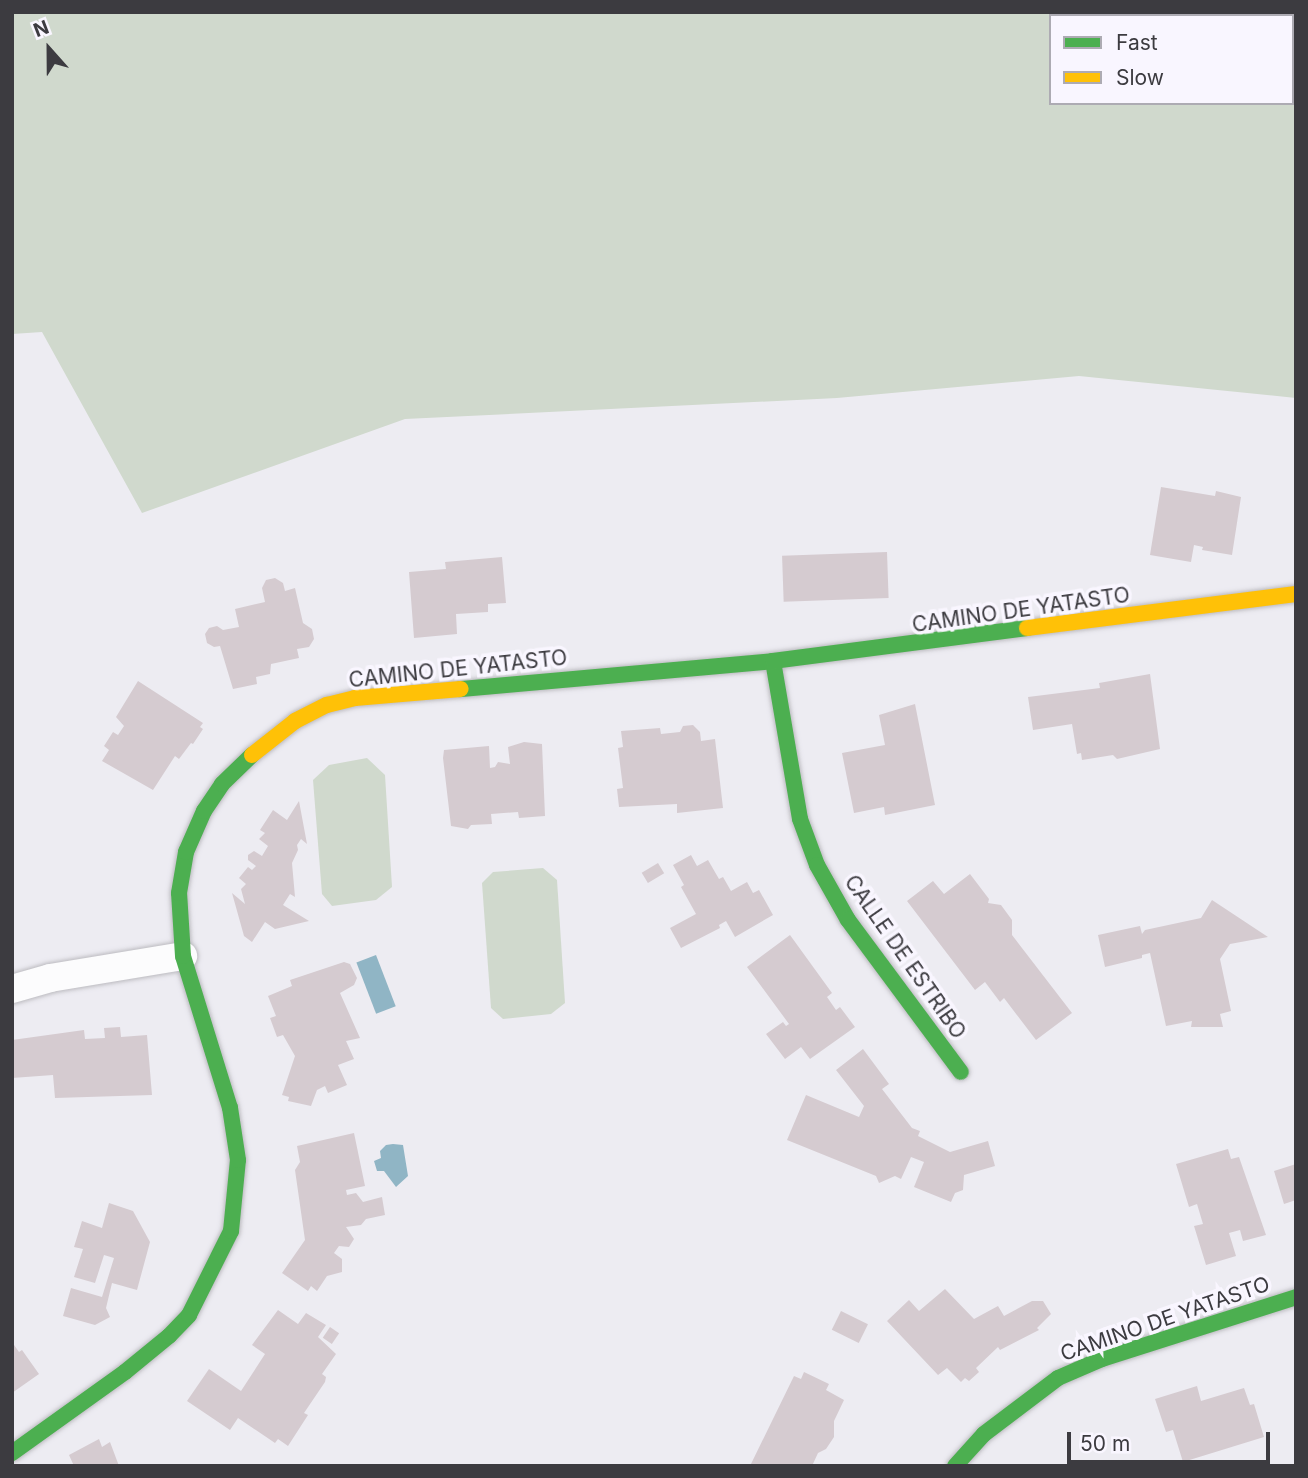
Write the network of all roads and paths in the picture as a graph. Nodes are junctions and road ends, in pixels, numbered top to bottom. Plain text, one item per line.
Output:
1 (1296, 594) edge
2 (773, 661) junction
3 (183, 956) junction
4 (12, 989) edge
5 (961, 1072) dead end
6 (1296, 1297) edge
7 (12, 1453) edge
8 (955, 1466) edge

1 - 2 street, CAMINO DE YATASTO
2 - 3 street, CAMINO DE YATASTO
2 - 5 street, CALLE DE ESTRIBO
3 - 4 street
3 - 7 street, CAMINO DE YATASTO
6 - 8 street, CAMINO DE YATASTO

